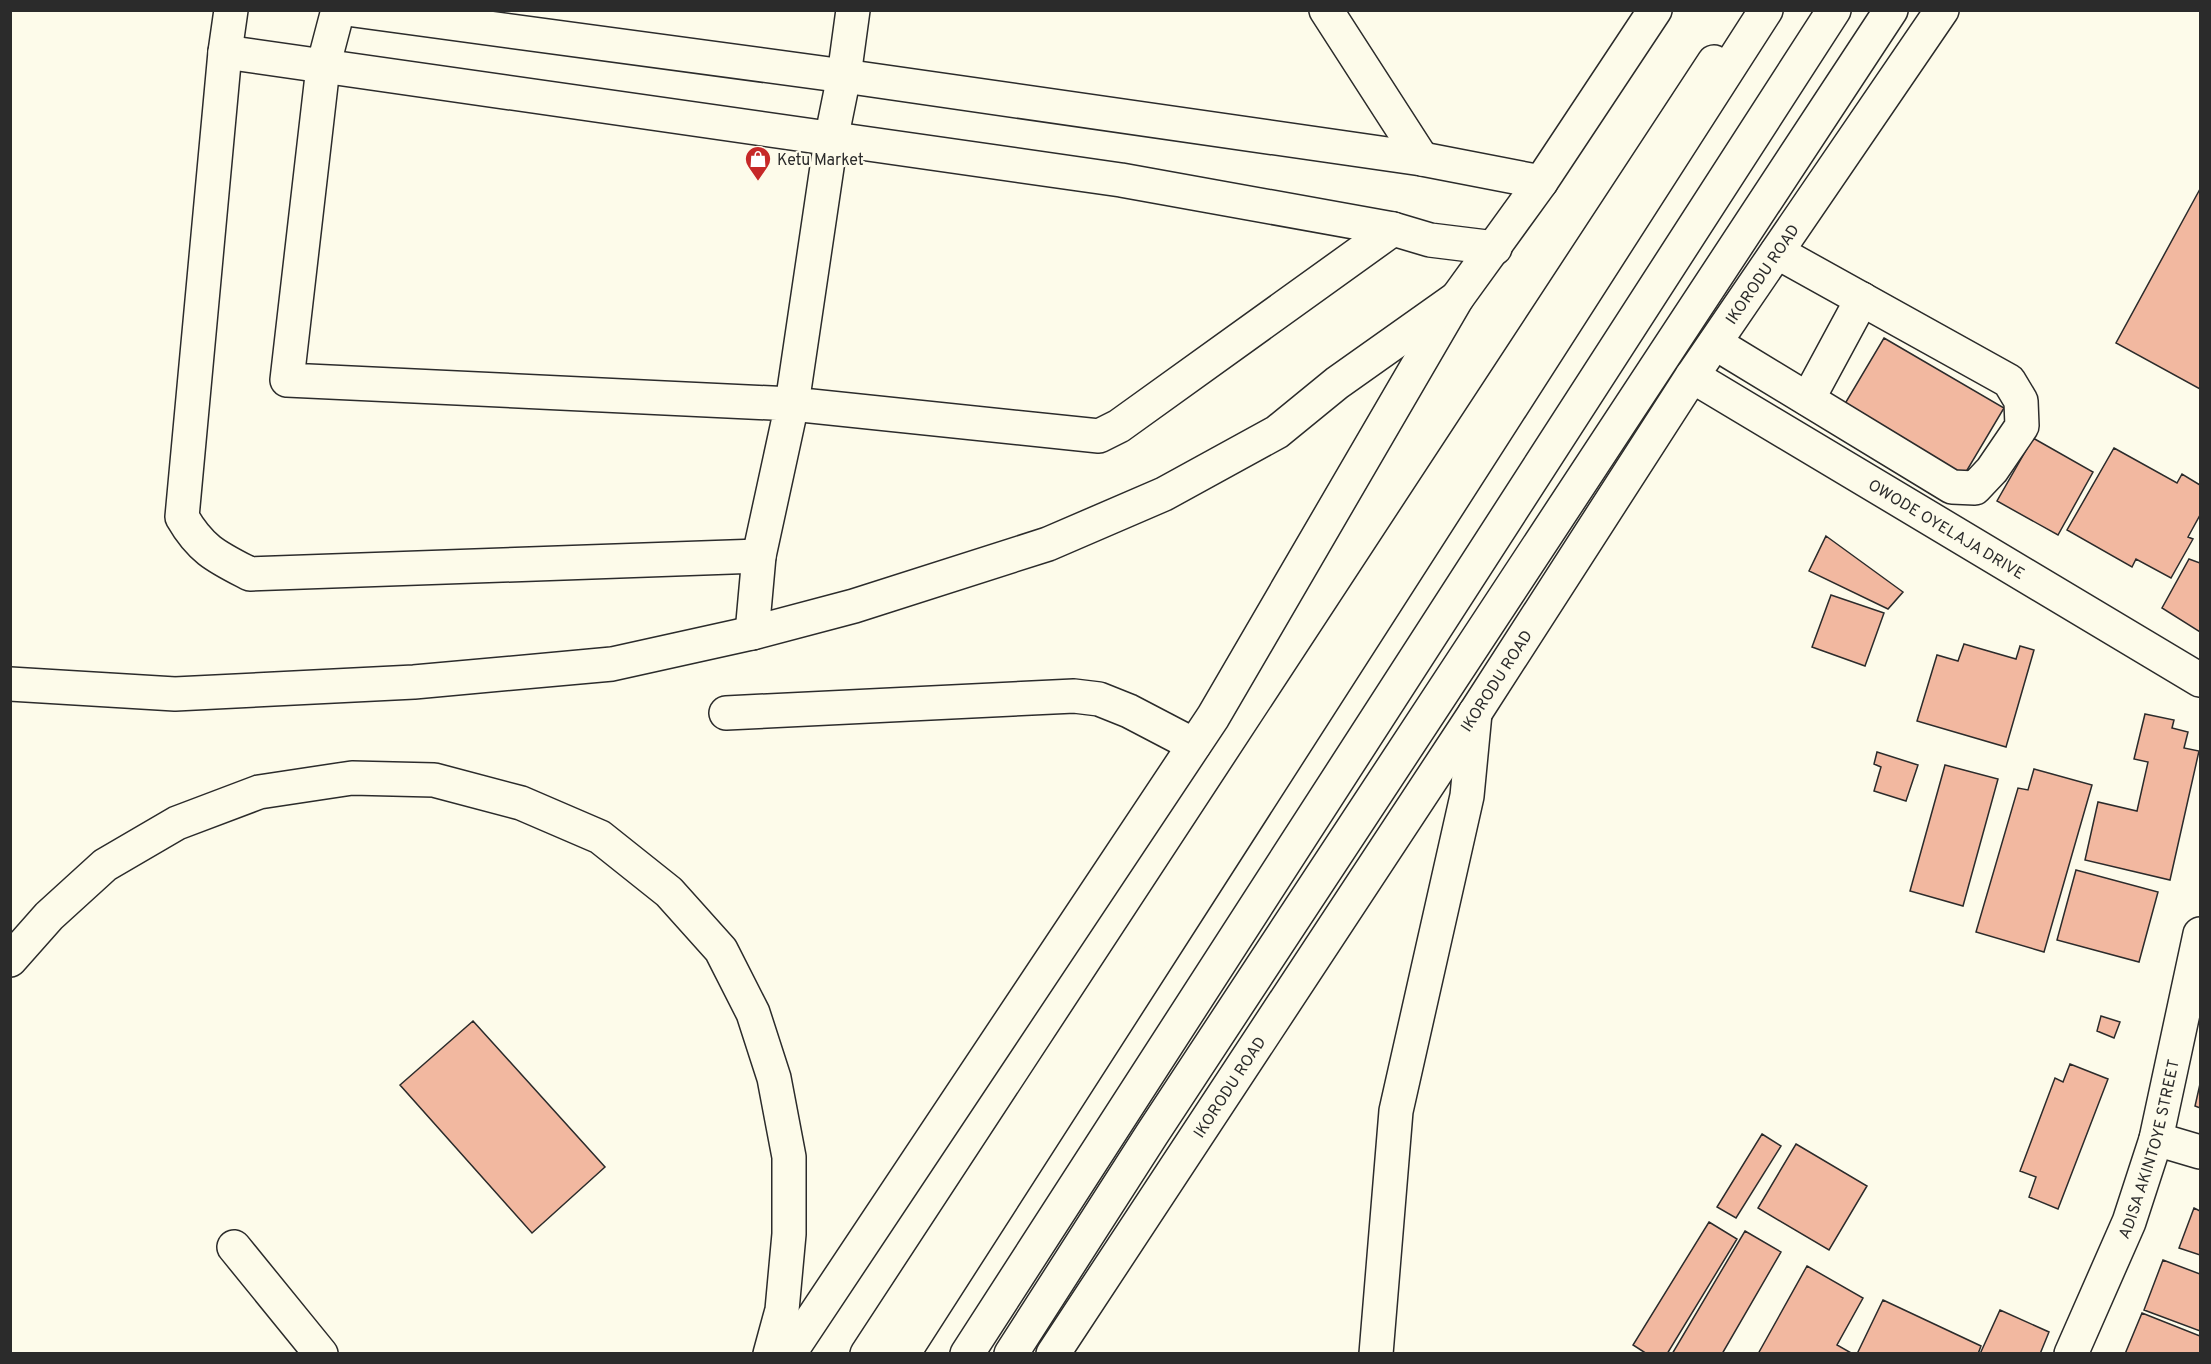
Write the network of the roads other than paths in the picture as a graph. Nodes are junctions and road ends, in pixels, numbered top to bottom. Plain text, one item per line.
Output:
1 (231, 10) edge
2 (338, 10) edge
3 (354, 10) edge
4 (853, 10) edge
5 (1326, 10) edge
6 (1655, 10) edge
7 (1748, 10) edge
8 (1766, 10) edge
9 (1834, 10) edge
10 (1891, 10) edge
11 (1942, 10) edge
12 (225, 52) junction
13 (323, 67) junction
14 (844, 76) junction
15 (831, 140) junction
16 (1422, 159) junction
17 (1541, 182) junction
18 (1393, 230) junction
19 (1495, 248) junction
20 (1777, 252) junction
21 (1457, 298) junction
22 (1862, 299) junction
23 (1715, 343) junction
24 (1692, 376) junction
25 (1808, 399) junction
26 (792, 404) junction
27 (759, 556) junction
28 (752, 633) junction
29 (2200, 680) edge
30 (10, 684) edge
31 (726, 713) dead end
32 (1474, 713) junction
33 (1194, 745) junction
34 (2200, 933) edge
35 (10, 960) edge
36 (2156, 1139) junction
37 (2200, 1152) edge
38 (234, 1248) dead end
39 (321, 1353) edge
40 (770, 1353) edge
41 (789, 1353) edge
42 (867, 1353) edge
43 (903, 1353) edge
44 (967, 1353) edge
45 (1011, 1353) edge
46 (1053, 1353) edge
47 (1377, 1353) edge
48 (2071, 1353) edge

1 - 12 main road
2 - 13 main road
3 - 14 main road
4 - 14 main road
5 - 16 main road
6 - 17 main road
7 - 42 main road
8 - 43 main road
9 - 44 main road
10 - 45 main road
11 - 20 main road, IKORODU ROAD
12 - 13 main road
12 - 27 main road
13 - 15 main road
13 - 26 main road
14 - 15 main road
14 - 16 main road
15 - 18 main road
15 - 26 main road
16 - 17 main road
17 - 19 main road
18 - 19 main road
18 - 26 main road
19 - 21 main road
20 - 22 main road
20 - 23 main road, IKORODU ROAD
21 - 28 main road
21 - 33 main road
22 - 25 main road
22 - 25 main road
23 - 24 main road, IKORODU ROAD
23 - 25 main road
24 - 29 main road, OWODE OYELAJA DRIVE
24 - 32 main road, IKORODU ROAD
26 - 27 main road
27 - 28 main road
28 - 30 main road
31 - 33 main road
32 - 46 main road, IKORODU ROAD
32 - 47 main road
33 - 41 main road
34 - 36 main road, ADISA AKINTOYE STREET
35 - 40 main road
36 - 37 main road
36 - 48 main road, ADISA AKINTOYE STREET
38 - 39 main road

